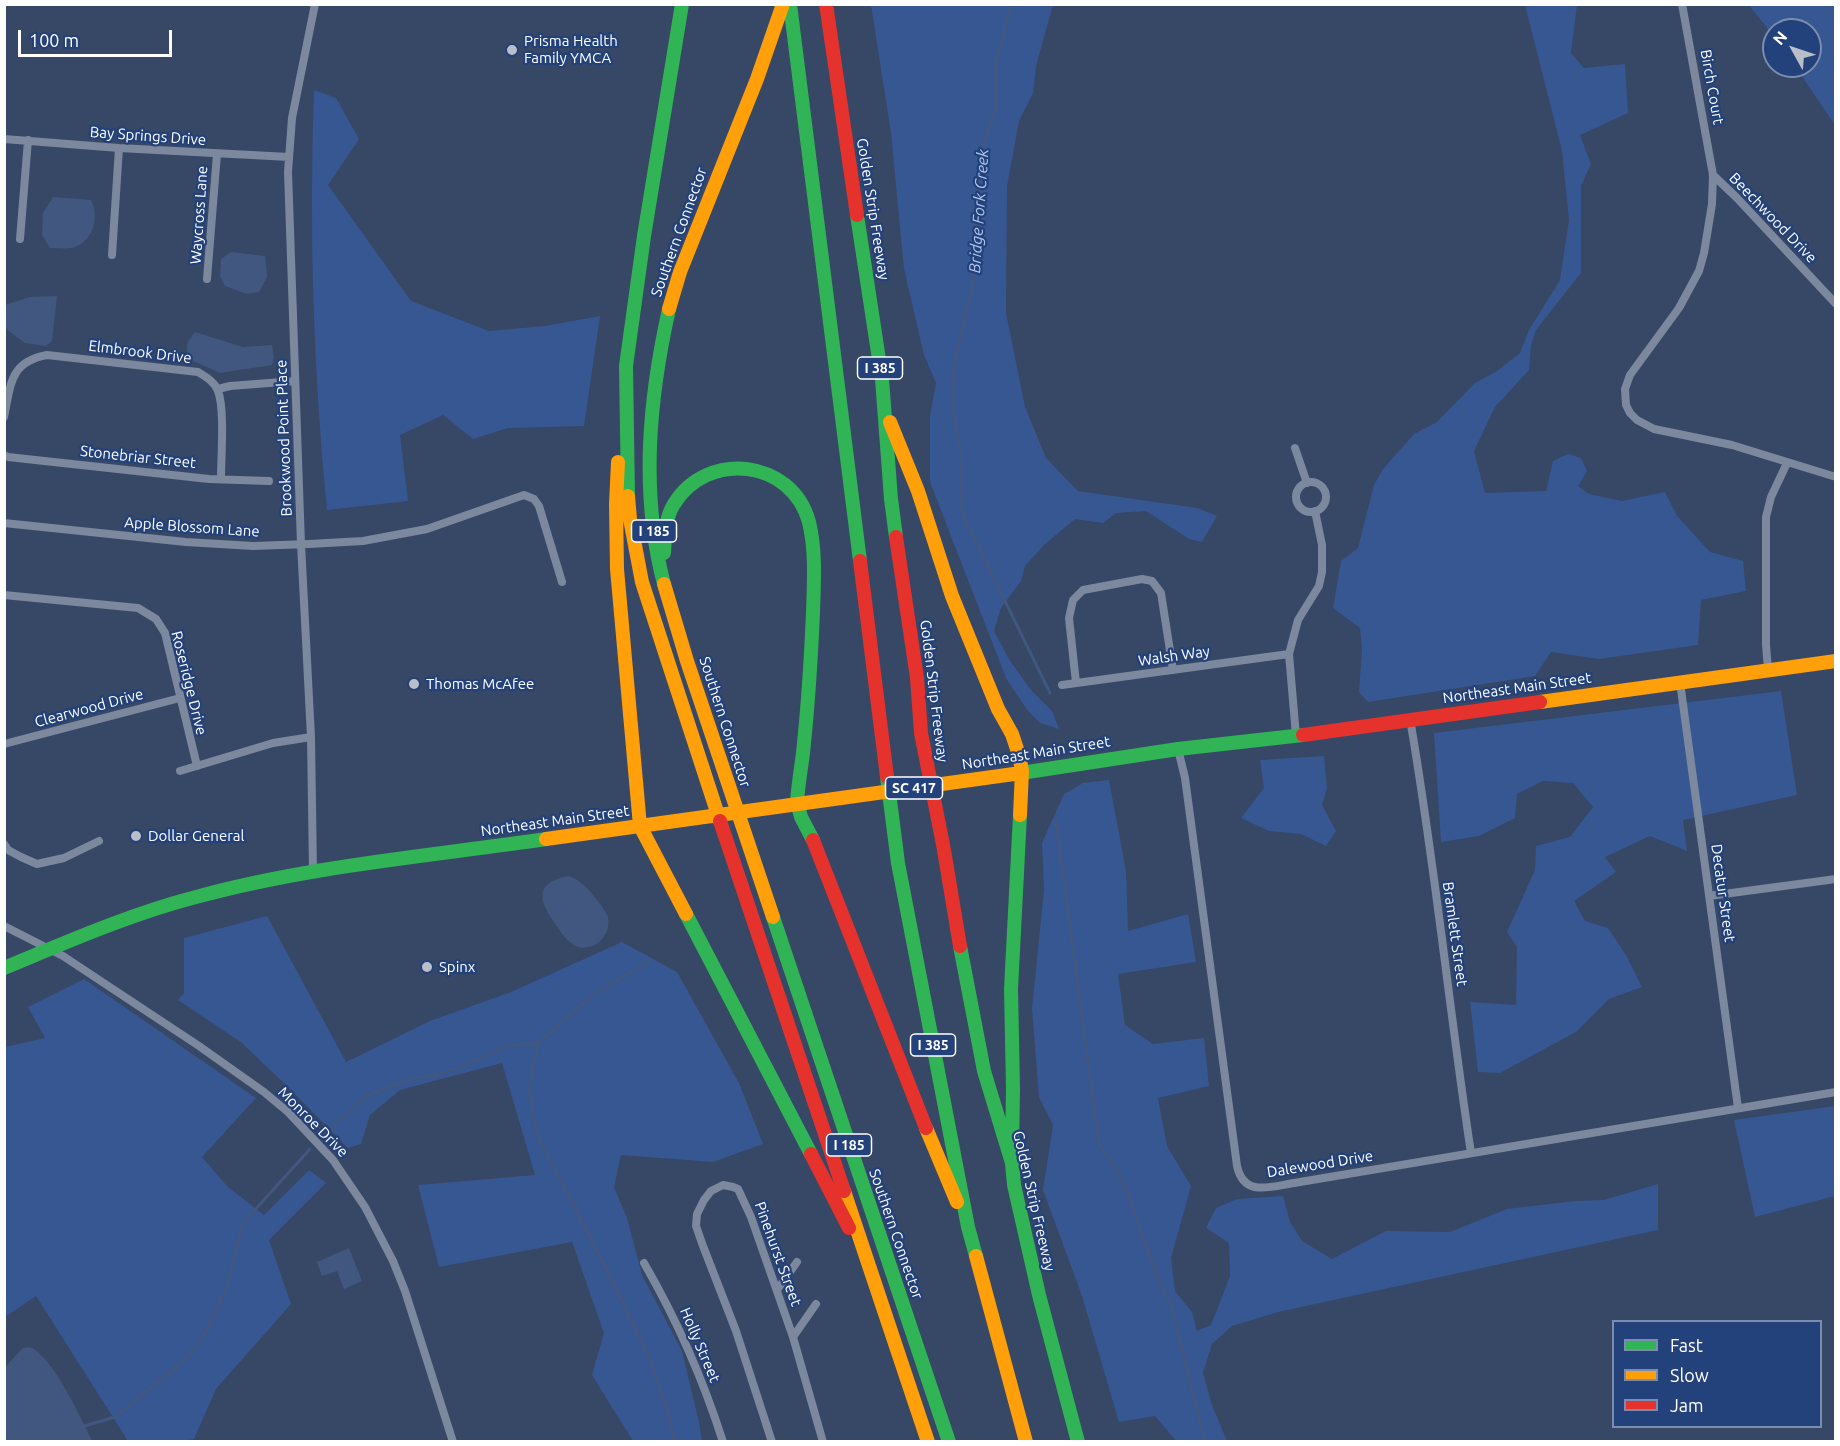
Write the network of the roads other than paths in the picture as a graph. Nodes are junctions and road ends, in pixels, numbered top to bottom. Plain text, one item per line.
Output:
1 (315, 4) edge
2 (682, 4) edge
3 (783, 4) edge
4 (790, 4) edge
5 (826, 4) edge
6 (1682, 4) edge
7 (4, 139) edge
8 (28, 140) junction
9 (119, 148) junction
10 (217, 154) junction
11 (289, 157) junction
12 (1713, 175) junction
13 (20, 239) dead end
14 (112, 255) dead end
15 (207, 279) dead end
16 (1836, 304) edge
17 (626, 366) junction
18 (295, 381) junction
19 (218, 389) junction
20 (884, 408) junction
21 (4, 417) edge
22 (1295, 448) dead end
23 (4, 455) edge
24 (1787, 463) junction
25 (1836, 477) edge
26 (221, 478) junction
27 (269, 481) dead end
28 (1306, 483) junction
29 (1316, 511) junction
30 (4, 523) edge
31 (301, 544) junction
32 (562, 582) dead end
33 (4, 595) edge
34 (668, 598) junction
35 (1289, 654) junction
36 (1836, 661) edge
37 (1173, 670) junction
38 (1768, 670) junction
39 (1680, 682) junction
40 (1076, 683) junction
41 (1062, 685) dead end
42 (180, 698) junction
43 (1410, 719) junction
44 (1296, 736) junction
45 (311, 737) junction
46 (4, 744) edge
47 (1178, 749) junction
48 (196, 766) junction
49 (180, 771) dead end
50 (1022, 771) junction
51 (796, 804) junction
52 (640, 826) junction
53 (99, 841) dead end
54 (4, 844) edge
55 (313, 872) junction
56 (1836, 879) edge
57 (1709, 896) junction
58 (4, 926) edge
59 (50, 950) junction
60 (4, 968) edge
61 (1836, 1092) edge
62 (1738, 1107) junction
63 (1471, 1153) junction
64 (1012, 1163) junction
65 (968, 1227) junction
66 (797, 1262) dead end
67 (644, 1263) dead end
68 (870, 1269) junction
69 (777, 1290) junction
70 (816, 1304) dead end
71 (793, 1337) junction
72 (453, 1442) edge
73 (723, 1442) edge
74 (772, 1442) edge
75 (823, 1442) edge
76 (928, 1442) edge
77 (949, 1442) edge
78 (1026, 1442) edge
79 (1078, 1442) edge

1 - 11 street, Brookwood Point Place
2 - 17 main road, Southern Connector / I 185
3 - 34 main road, Southern Connector / I 185
4 - 65 main road, I 385
5 - 20 main road, Golden Strip Freeway / I 385
6 - 12 street, Birch Court
7 - 8 street, Bay Springs Drive
8 - 9 street, Bay Springs Drive
8 - 13 street
9 - 10 street, Bay Springs Drive
9 - 14 street
10 - 11 street, Bay Springs Drive
10 - 15 street, Waycross Lane
11 - 18 street, Brookwood Point Place
12 - 16 street, Beechwood Drive
12 - 24 street, Beechwood Drive
17 - 52 main road
17 - 68 main road, Southern Connector / I 185
18 - 19 street
18 - 31 street, Brookwood Point Place
19 - 21 street, Elmbrook Drive
19 - 26 street
20 - 50 main road
20 - 64 main road, Golden Strip Freeway / I 385
22 - 28 street
23 - 26 street, Stonebriar Street
24 - 25 street, Beechwood Drive
24 - 38 street
26 - 27 street, Stonebriar Street
28 - 29 street
28 - 29 street
29 - 35 street
30 - 31 street, Apple Blossom Lane
31 - 32 street, Apple Blossom Lane
31 - 45 street, Brookwood Point Place
33 - 42 street, Roseridge Drive
34 - 51 main road
34 - 77 main road, Southern Connector / I 185
35 - 37 street, Walsh Way
35 - 44 street
36 - 38 main road, Northeast Main Street / SC 417
37 - 40 street, Walsh Way
37 - 40 street
38 - 39 main road, Northeast Main Street / SC 417
39 - 43 main road, Northeast Main Street / SC 417
39 - 57 street, Decatur Street
40 - 41 street, Walsh Way
42 - 46 street, Clearwood Drive
42 - 48 street, Roseridge Drive
43 - 44 main road, Northeast Main Street / SC 417
43 - 63 street, Bramlett Street
44 - 47 main road, Northeast Main Street / SC 417
45 - 48 street
45 - 55 street, Brookwood Point Place
47 - 50 main road, Northeast Main Street / SC 417
47 - 63 street, Dalewood Drive
48 - 49 street
50 - 51 main road, Northeast Main Street / SC 417
50 - 64 main road
51 - 52 main road, Northeast Main Street / SC 417
51 - 65 main road
52 - 55 main road, Northeast Main Street / SC 417
52 - 68 main road
53 - 54 street
55 - 59 main road, Northeast Main Street / SC 417
56 - 57 street
57 - 62 street, Decatur Street
58 - 59 street, Monroe Drive
59 - 60 main road, Northeast Main Street / SC 417
59 - 72 street, Monroe Drive
61 - 62 street, Dalewood Drive
62 - 63 street, Dalewood Drive
64 - 79 main road, Golden Strip Freeway / I 385
65 - 78 main road, I 385
66 - 69 street
67 - 73 street, Holly Street
68 - 76 main road, Southern Connector / I 185
69 - 71 street, Pinehurst Street
69 - 74 street, Pinehurst Street
70 - 71 street
71 - 75 street, Pinehurst Street

